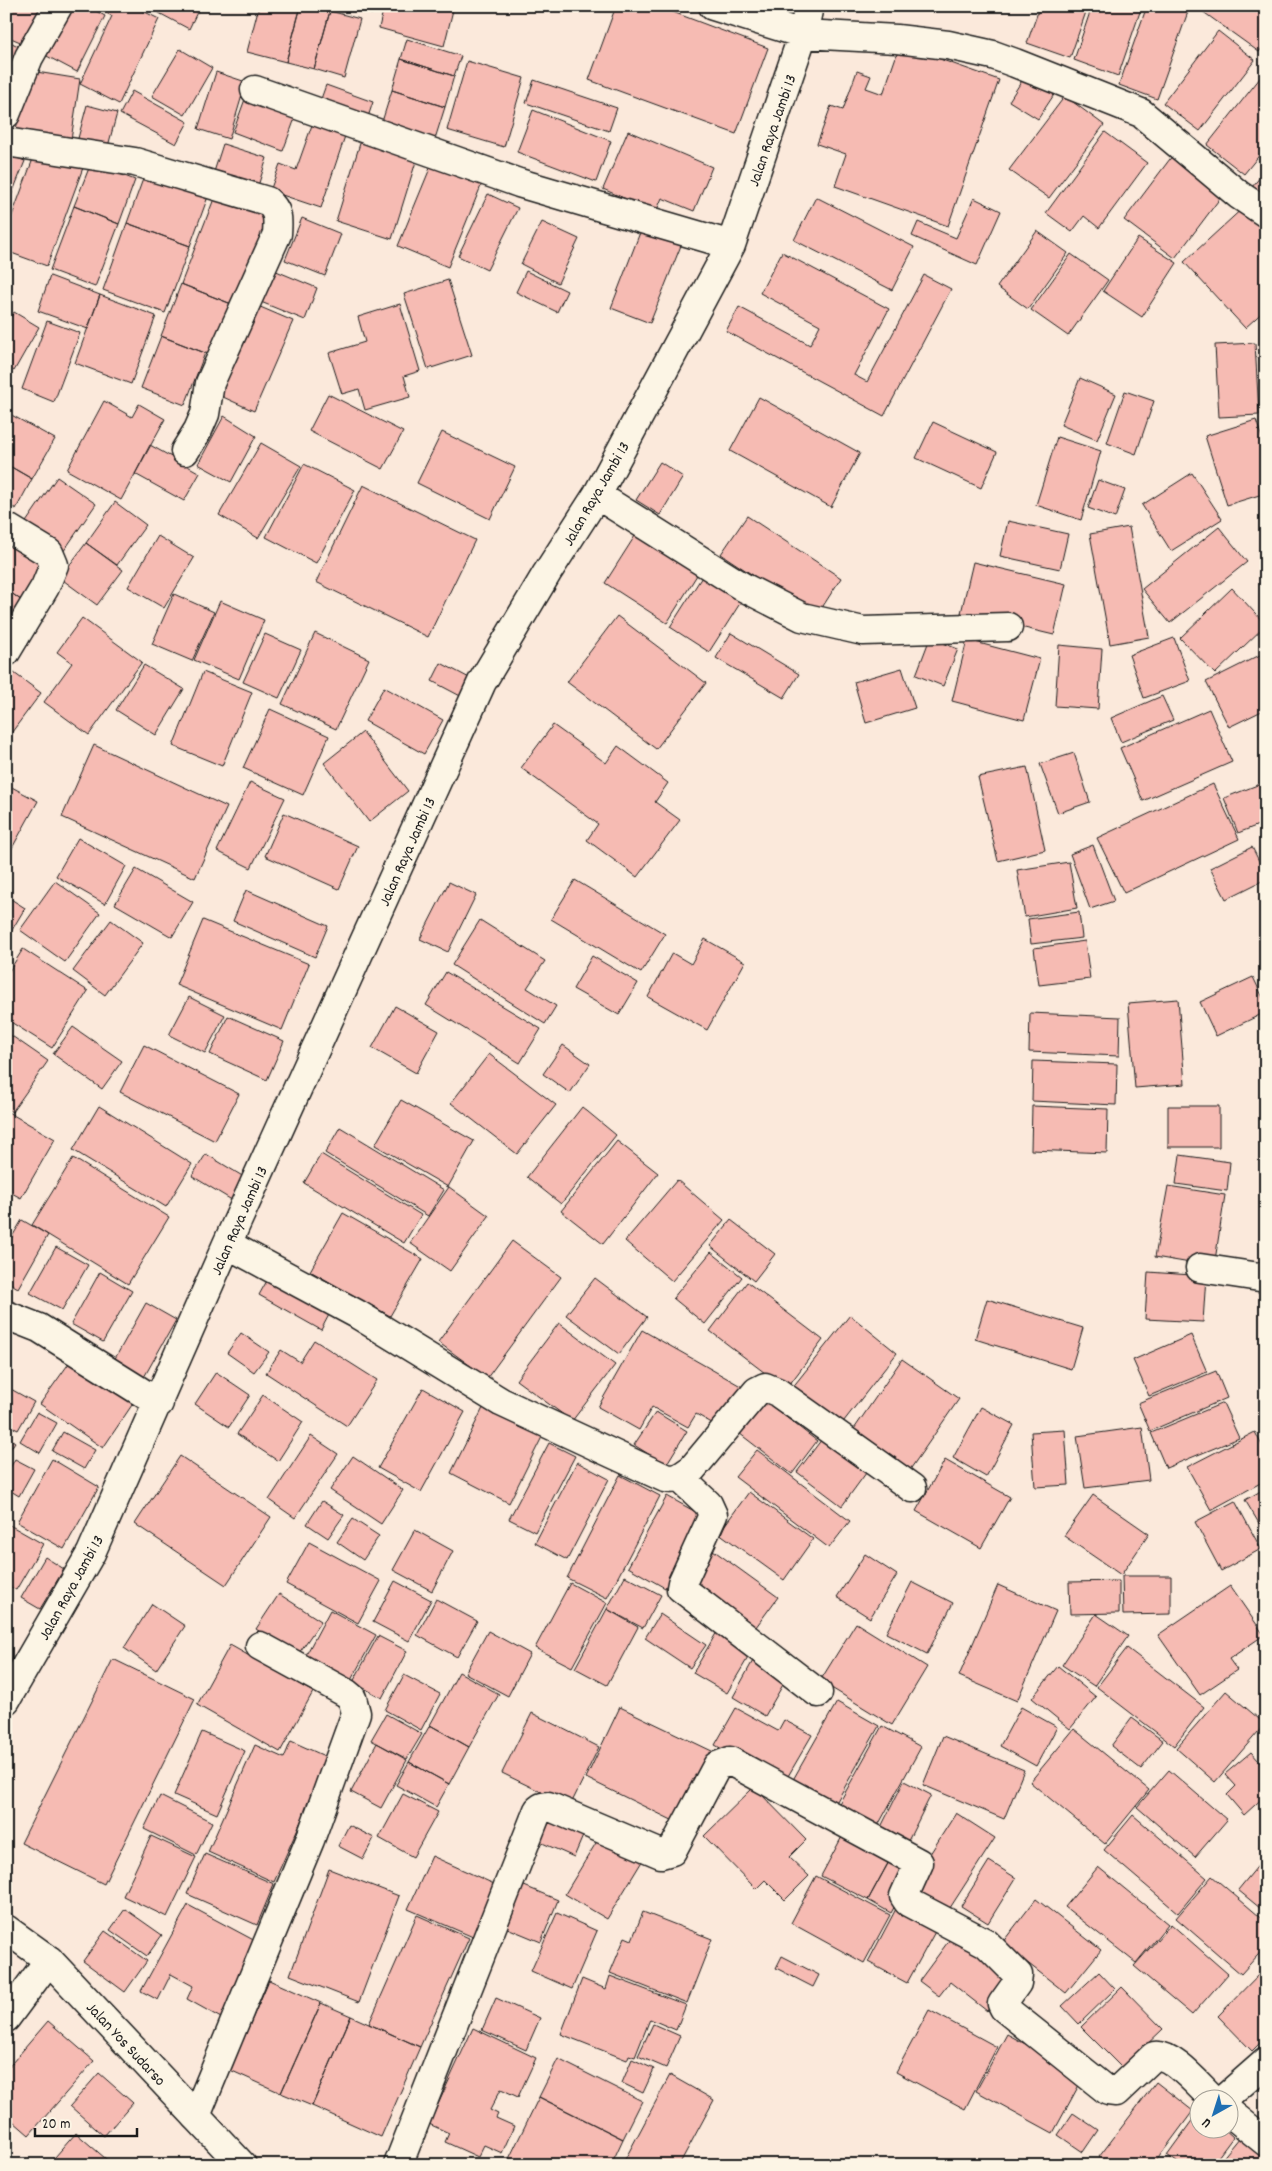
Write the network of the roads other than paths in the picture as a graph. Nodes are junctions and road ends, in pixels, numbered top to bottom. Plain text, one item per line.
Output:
1 (58, 6) edge
2 (713, 6) edge
3 (809, 6) edge
4 (803, 34) junction
5 (255, 90) dead end
6 (6, 114) edge
7 (6, 142) edge
8 (1266, 213) edge
9 (732, 245) junction
10 (185, 451) dead end
11 (597, 495) junction
12 (6, 526) edge
13 (1008, 628) dead end
14 (6, 652) edge
15 (227, 1244) junction
16 (1200, 1268) dead end
17 (1266, 1278) edge
18 (6, 1315) edge
19 (158, 1402) junction
20 (680, 1478) junction
21 (912, 1488) dead end
22 (260, 1646) dead end
23 (818, 1693) dead end
24 (6, 1700) edge
25 (6, 1928) edge
26 (49, 1960) junction
27 (6, 2018) edge
28 (1266, 2062) edge
29 (1201, 2088) edge
30 (1236, 2088) edge
31 (196, 2116) junction
32 (1240, 2122) edge
33 (1266, 2142) edge
34 (242, 2165) edge
35 (398, 2165) edge

1 - 6 main road
2 - 4 main road
3 - 4 main road, Jalan Raya Jambi 13
4 - 8 main road
4 - 9 main road, Jalan Raya Jambi 13
5 - 9 main road
7 - 10 main road
9 - 11 main road, Jalan Raya Jambi 13
11 - 13 main road
11 - 15 main road, Jalan Raya Jambi 13
12 - 14 main road
15 - 19 main road, Jalan Raya Jambi 13
15 - 20 main road
16 - 17 main road
18 - 19 main road
19 - 24 main road, Jalan Raya Jambi 13
20 - 21 main road
20 - 23 main road
22 - 31 main road
25 - 26 main road, Jalan Yos Sudarso
26 - 27 main road
26 - 31 main road, Jalan Yos Sudarso
28 - 30 main road
29 - 35 main road
31 - 34 main road, Jalan Yos Sudarso
32 - 33 main road

